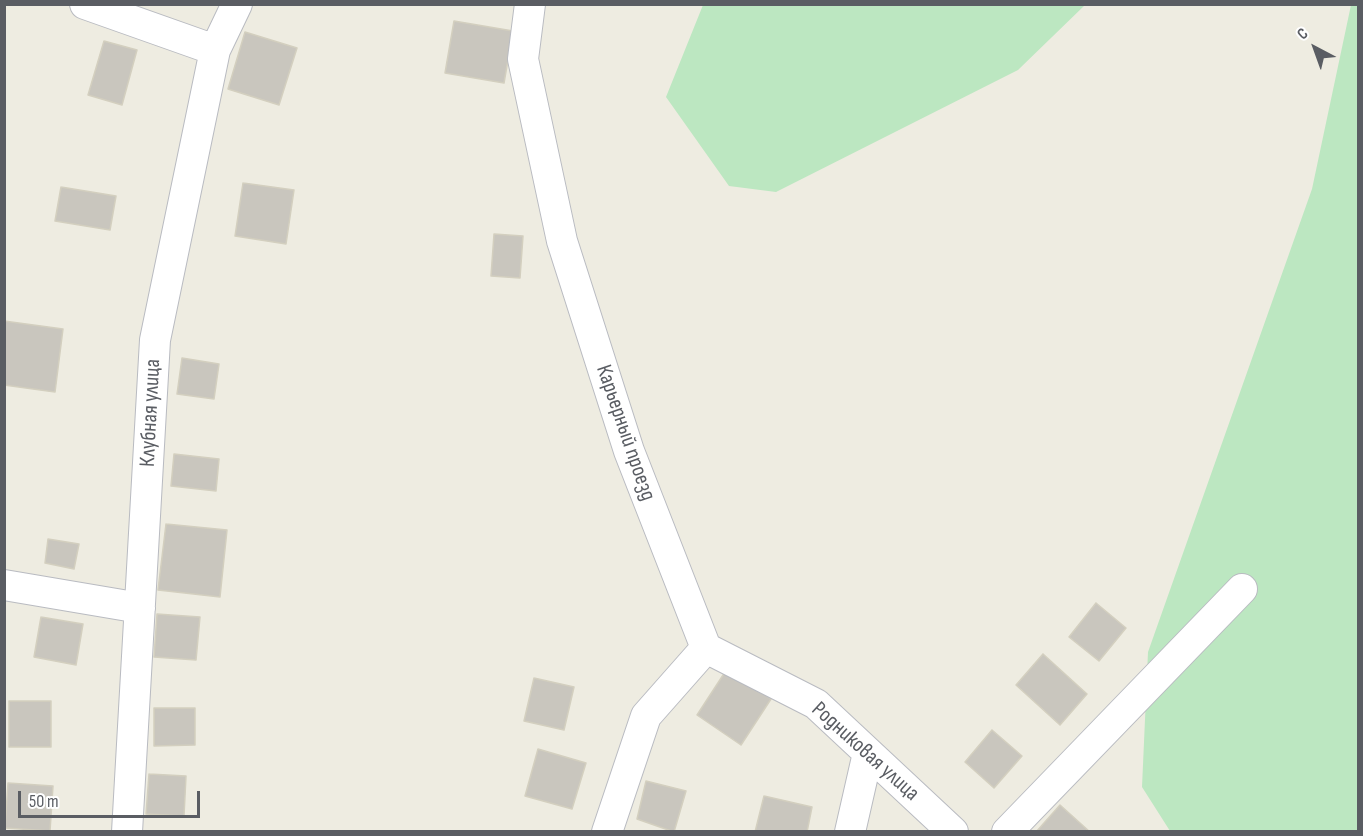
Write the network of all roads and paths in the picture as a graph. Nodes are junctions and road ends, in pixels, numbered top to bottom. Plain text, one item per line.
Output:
1 (85, 4) edge
2 (237, 4) edge
3 (530, 4) edge
4 (215, 50) junction
5 (4, 585) edge
6 (1242, 589) dead end
7 (140, 608) junction
8 (706, 648) junction
9 (868, 753) junction
10 (127, 831) edge
11 (607, 831) edge
12 (850, 831) edge
13 (953, 831) edge
14 (1007, 831) edge

1 - 4 street
2 - 4 street, Клубная улица
3 - 8 street, Карьерный проезд
4 - 7 street, Клубная улица
5 - 7 street
6 - 14 street
7 - 10 street, Клубная улица
8 - 9 street, Родниковая улица
8 - 11 street
9 - 12 street
9 - 13 street, Родниковая улица

